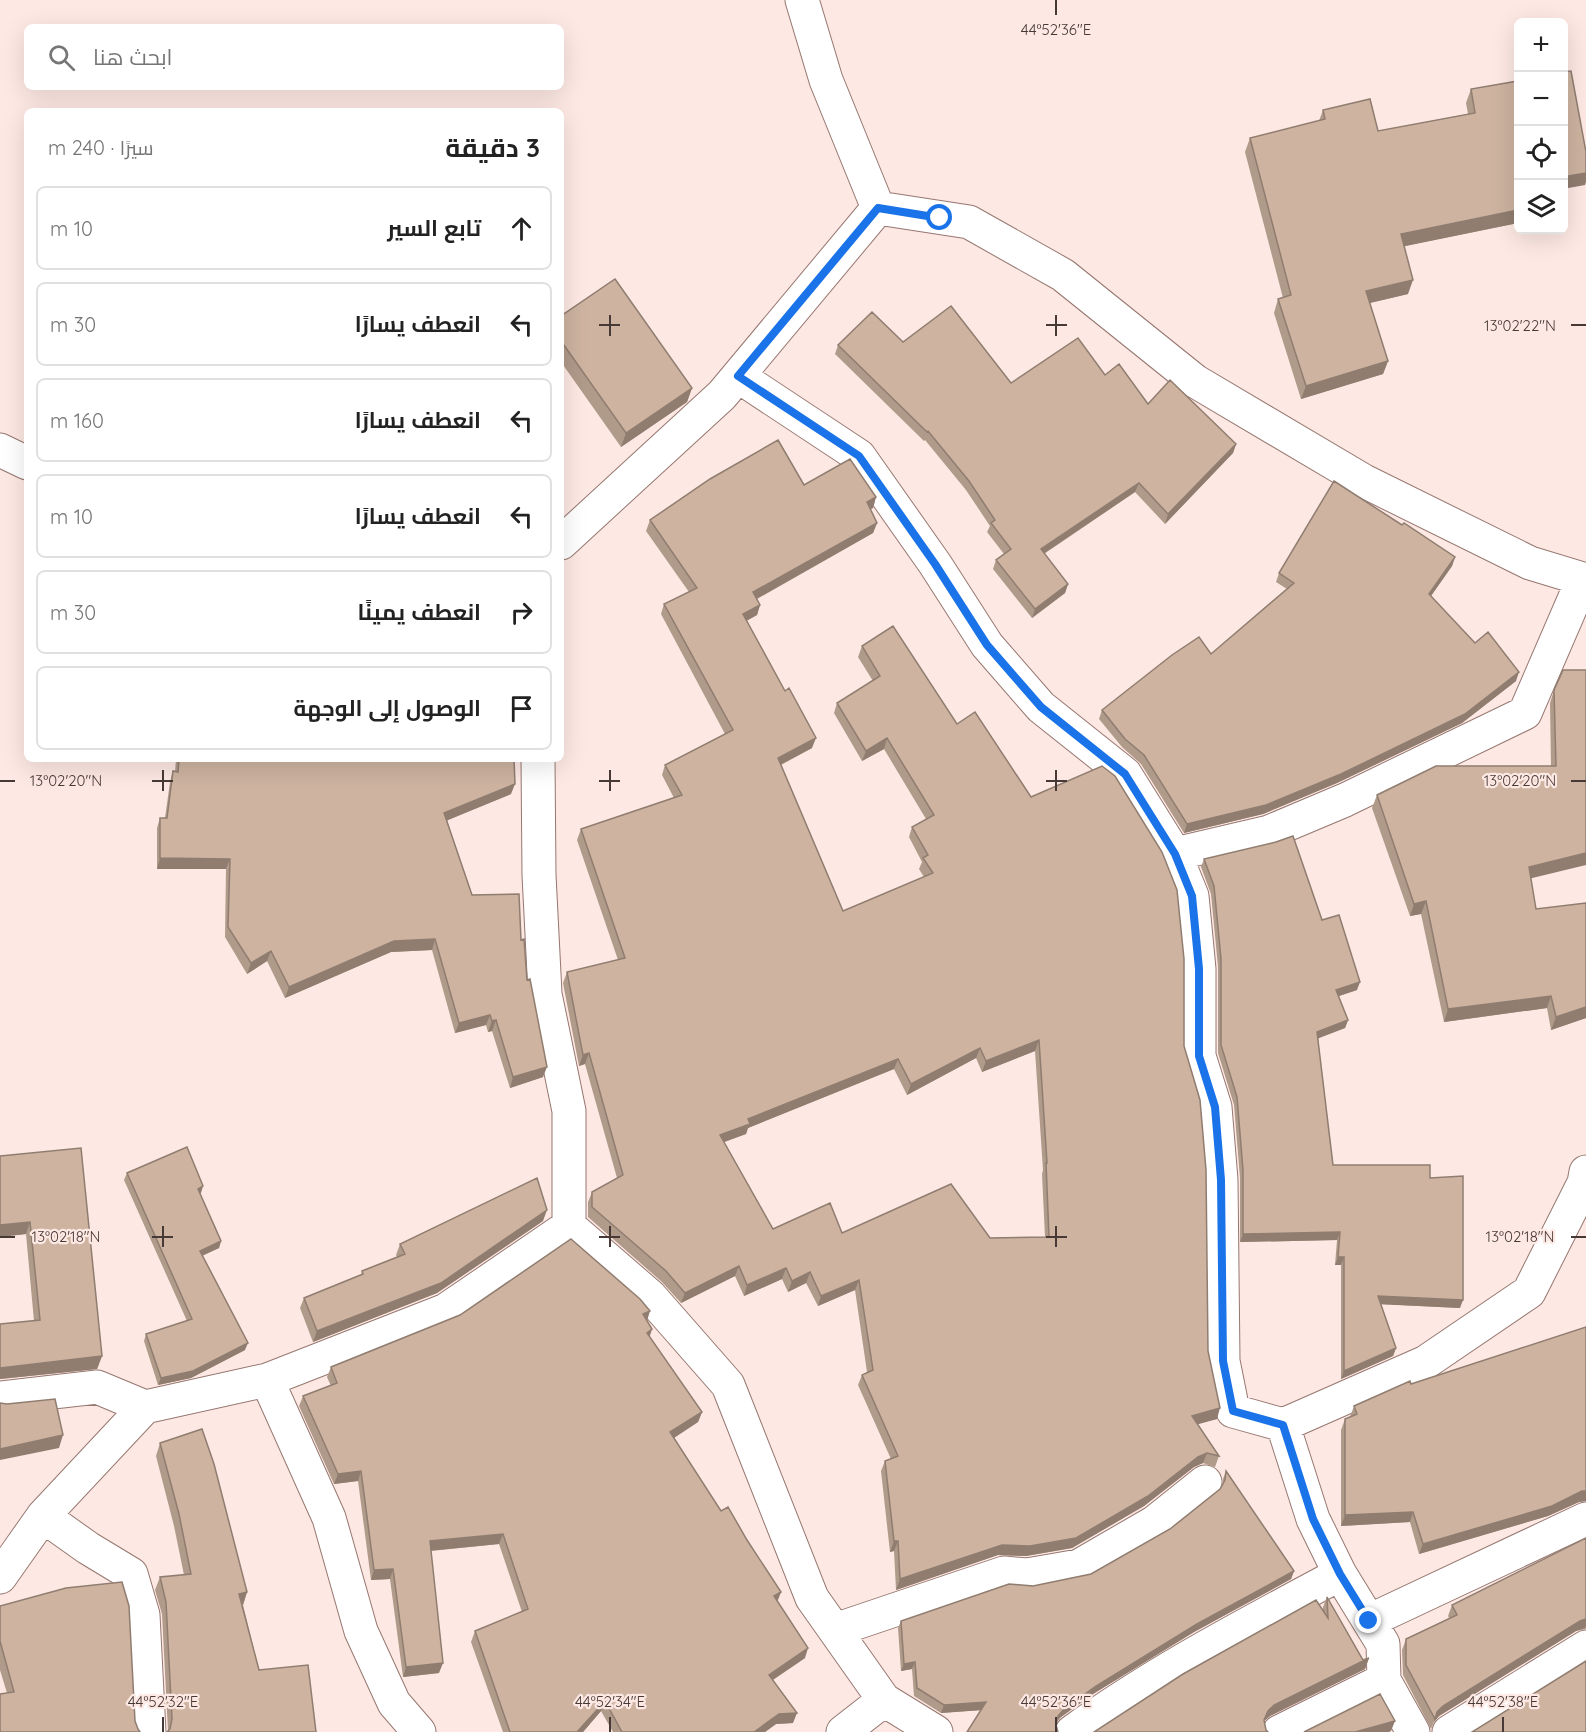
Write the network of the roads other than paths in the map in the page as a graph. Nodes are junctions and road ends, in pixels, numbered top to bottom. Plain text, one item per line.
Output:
1 (802, 0) edge
2 (878, 208) junction
3 (738, 376) junction
4 (0, 450) edge
5 (24, 462) edge
6 (564, 540) edge
7 (1585, 579) edge
8 (538, 762) edge
9 (1175, 854) junction
10 (1586, 1172) edge
11 (569, 1226) junction
12 (267, 1380) junction
13 (0, 1398) edge
14 (145, 1407) junction
15 (1283, 1425) junction
16 (1205, 1482) dead end
17 (43, 1516) junction
18 (1586, 1519) edge
19 (1340, 1574) junction
20 (0, 1577) edge
21 (1369, 1621) junction
22 (835, 1630) junction
23 (1586, 1647) edge
24 (1384, 1680) junction
25 (884, 1700) junction
26 (149, 1732) edge
27 (419, 1732) edge
28 (843, 1732) edge
29 (936, 1732) edge
30 (1072, 1732) edge
31 (1279, 1732) edge
32 (1413, 1732) edge
33 (1449, 1732) edge

1 - 2 street
2 - 3 street
2 - 7 street
3 - 6 street
3 - 9 street
4 - 5 street
7 - 9 street
8 - 11 street
9 - 15 street
10 - 15 street
11 - 12 street
11 - 22 street
12 - 14 street
12 - 27 street
13 - 14 street
14 - 17 street
15 - 19 street
16 - 22 street
17 - 20 street
17 - 26 street
18 - 21 street
19 - 21 street
19 - 30 street
21 - 24 street
22 - 25 street
23 - 33 street
24 - 31 street
24 - 32 street
25 - 28 street
25 - 29 street

